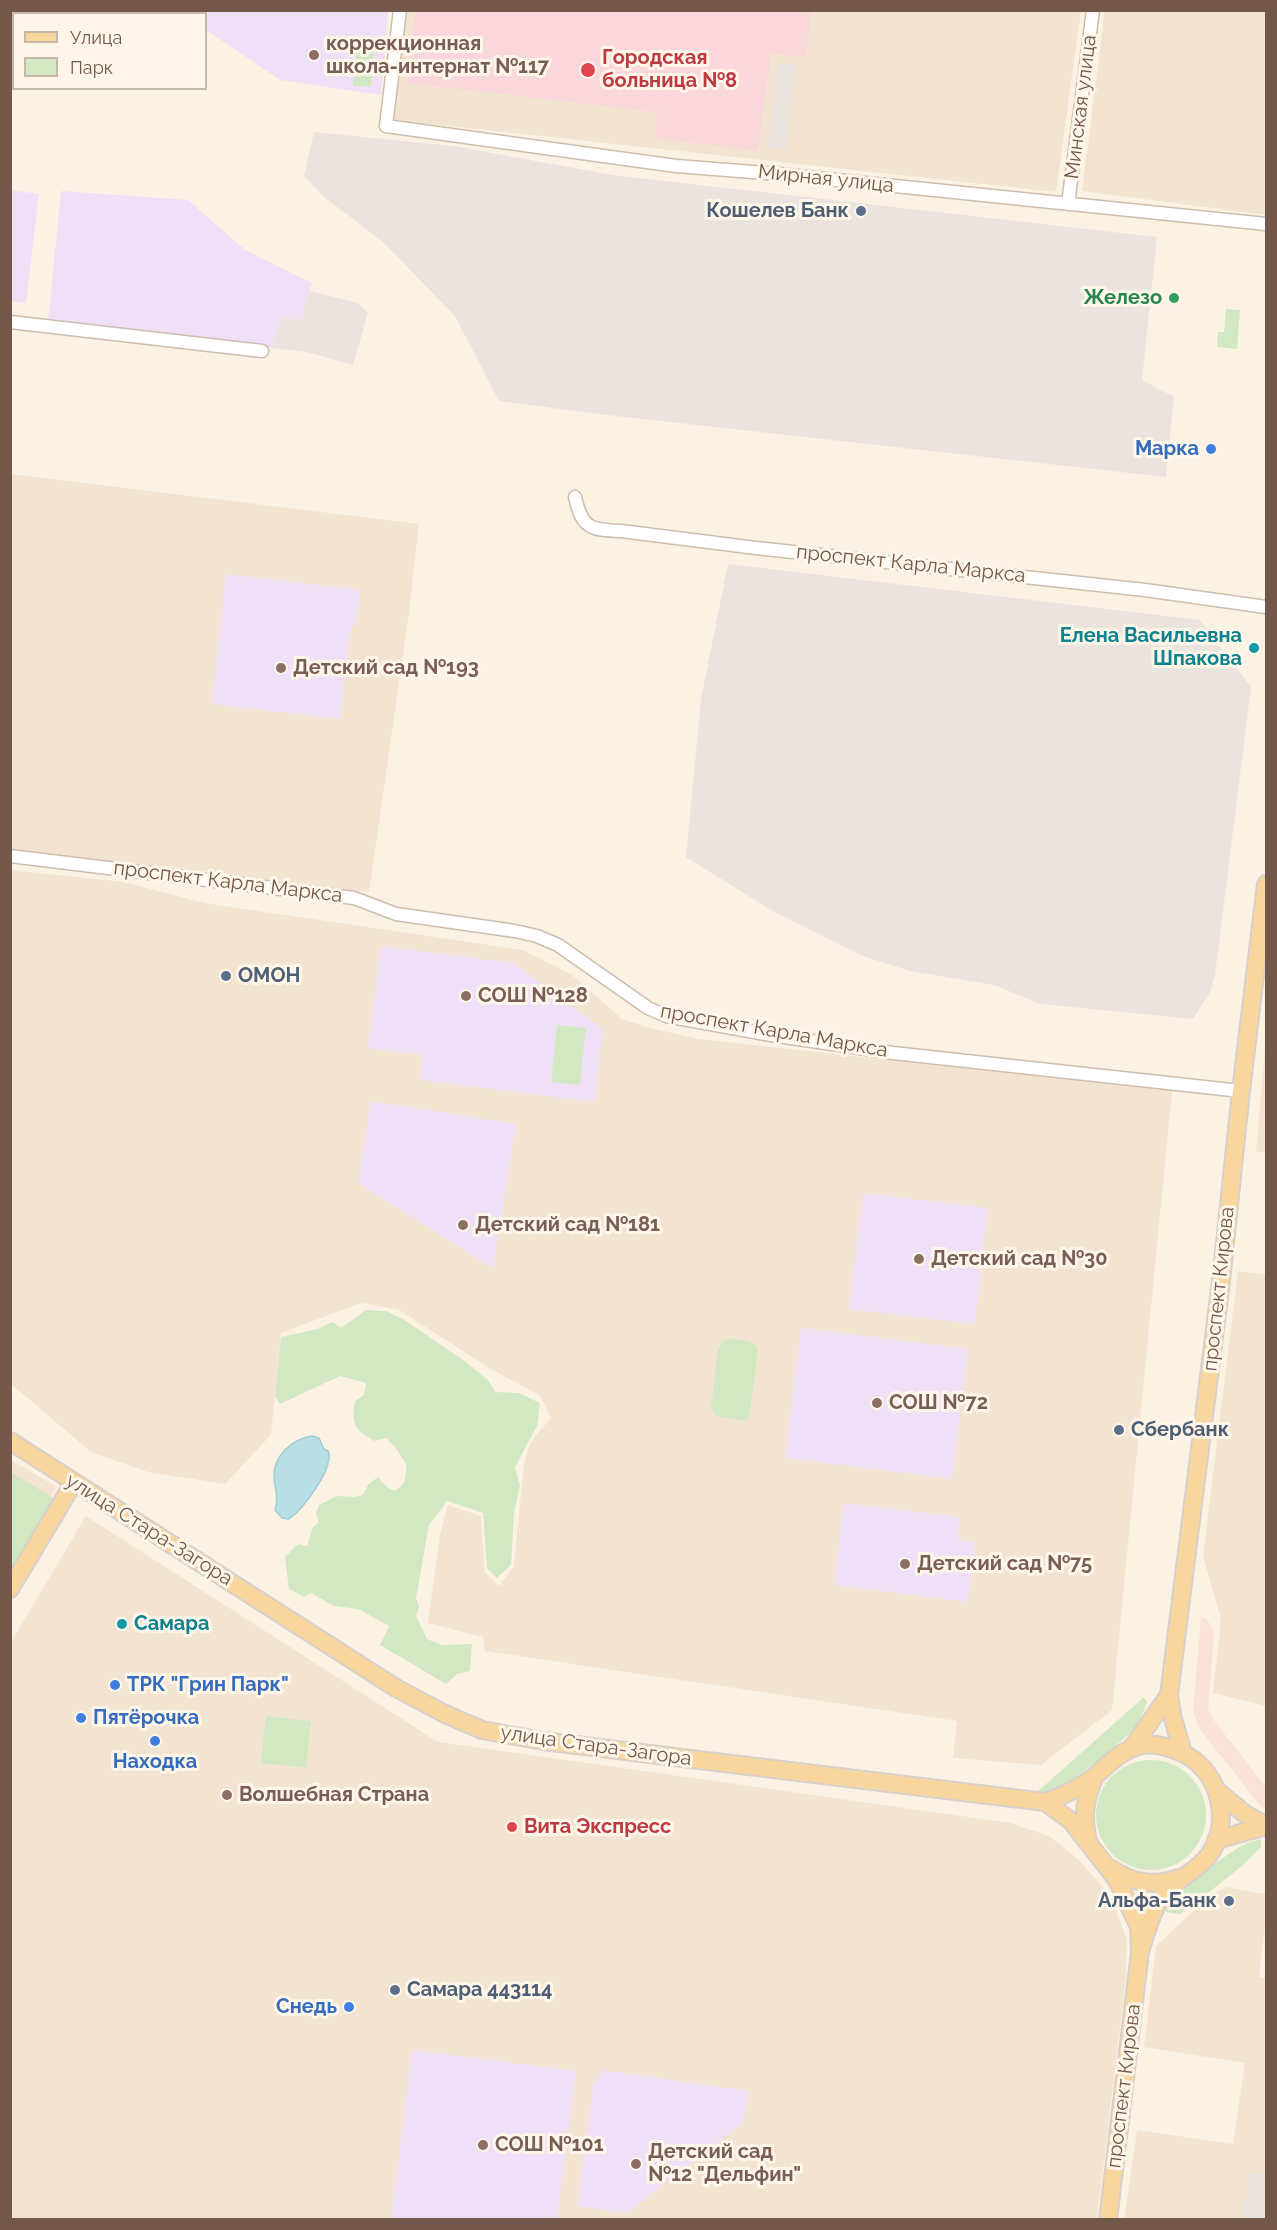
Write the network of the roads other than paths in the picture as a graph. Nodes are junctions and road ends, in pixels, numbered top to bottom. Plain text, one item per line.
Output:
1 (400, 10) edge
2 (1093, 10) edge
3 (1068, 204) junction
4 (1266, 224) edge
5 (10, 322) edge
6 (262, 351) dead end
7 (575, 497) dead end
8 (1266, 607) edge
9 (10, 856) edge
10 (1266, 884) edge
11 (1240, 1091) junction
12 (10, 1441) edge
13 (74, 1482) junction
14 (10, 1589) edge
15 (1169, 1695) junction
16 (1131, 1749) junction
17 (1183, 1753) junction
18 (1095, 1775) junction
19 (1216, 1790) junction
20 (1045, 1802) junction
21 (1266, 1826) edge
22 (1216, 1840) junction
23 (1089, 1841) junction
24 (1105, 1864) junction
25 (1180, 1878) junction
26 (1140, 1952) junction
27 (1108, 2220) edge

1 - 3 street, Мирная улица
2 - 3 street, Минская улица
3 - 4 street, Мирная улица
5 - 6 street
7 - 8 street, проспект Карла Маркса
9 - 11 street, проспект Карла Маркса
10 - 11 main road, проспект Кирова
11 - 15 main road, проспект Кирова
12 - 13 main road, улица Стара-Загора
13 - 14 main road
13 - 20 main road, улица Стара-Загора
15 - 16 main road
15 - 17 main road
16 - 17 main road
16 - 18 main road
17 - 19 main road
18 - 20 main road
18 - 23 main road
19 - 21 main road
19 - 22 main road
20 - 23 main road
21 - 22 main road
22 - 25 main road
23 - 24 main road
24 - 25 main road
24 - 26 main road
25 - 26 main road
26 - 27 main road, проспект Кирова

